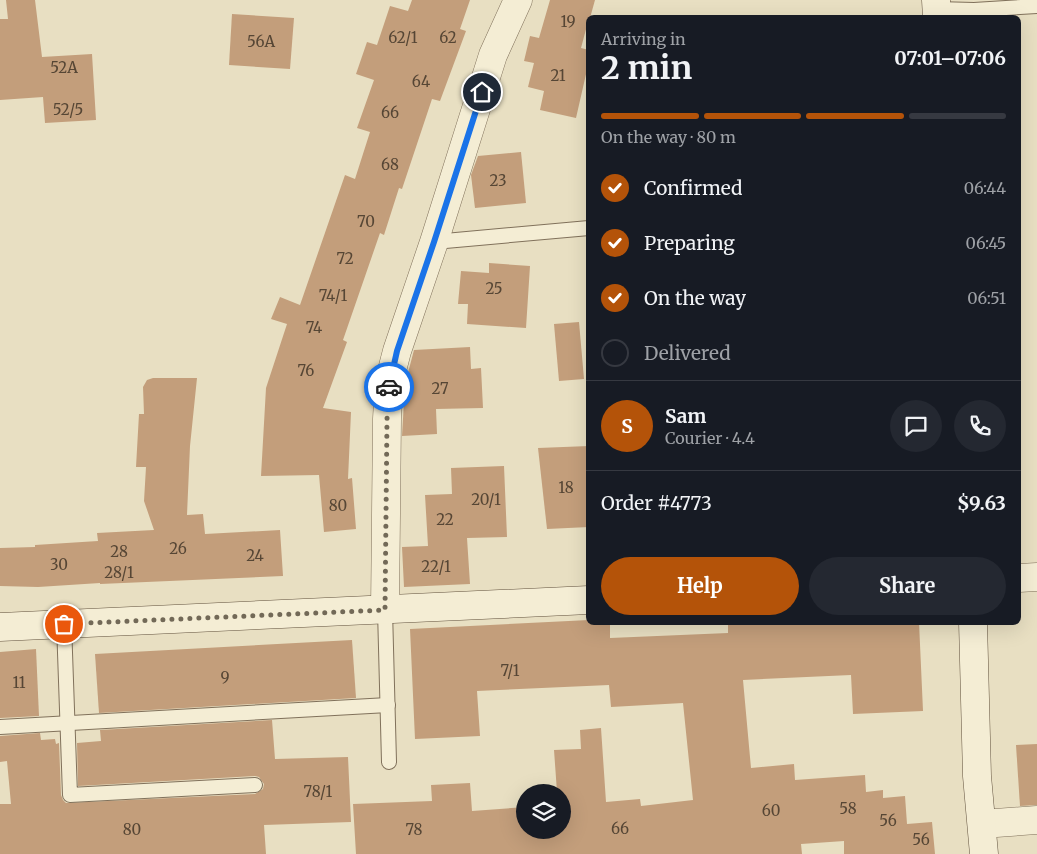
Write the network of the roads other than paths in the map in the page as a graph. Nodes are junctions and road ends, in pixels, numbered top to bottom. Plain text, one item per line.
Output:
1 (518, 0) edge
2 (1037, 6) edge
3 (936, 9) edge
4 (586, 228) edge
5 (434, 242) junction
6 (1037, 577) edge
7 (1021, 578) edge
8 (586, 600) edge
9 (385, 610) junction
10 (64, 624) junction
11 (973, 625) edge
12 (0, 627) edge
13 (388, 705) junction
14 (68, 724) junction
15 (0, 727) edge
16 (389, 762) dead end
17 (255, 785) dead end
18 (1037, 820) edge
19 (982, 824) junction
20 (984, 854) edge

1 - 5 street
2 - 3 lane
4 - 5 lane
5 - 9 street
6 - 7 street
8 - 9 street
9 - 10 street
9 - 13 lane
10 - 12 street
10 - 14 lane
11 - 19 street
13 - 14 lane
13 - 16 lane
14 - 15 lane
14 - 17 lane
18 - 19 street
19 - 20 street

